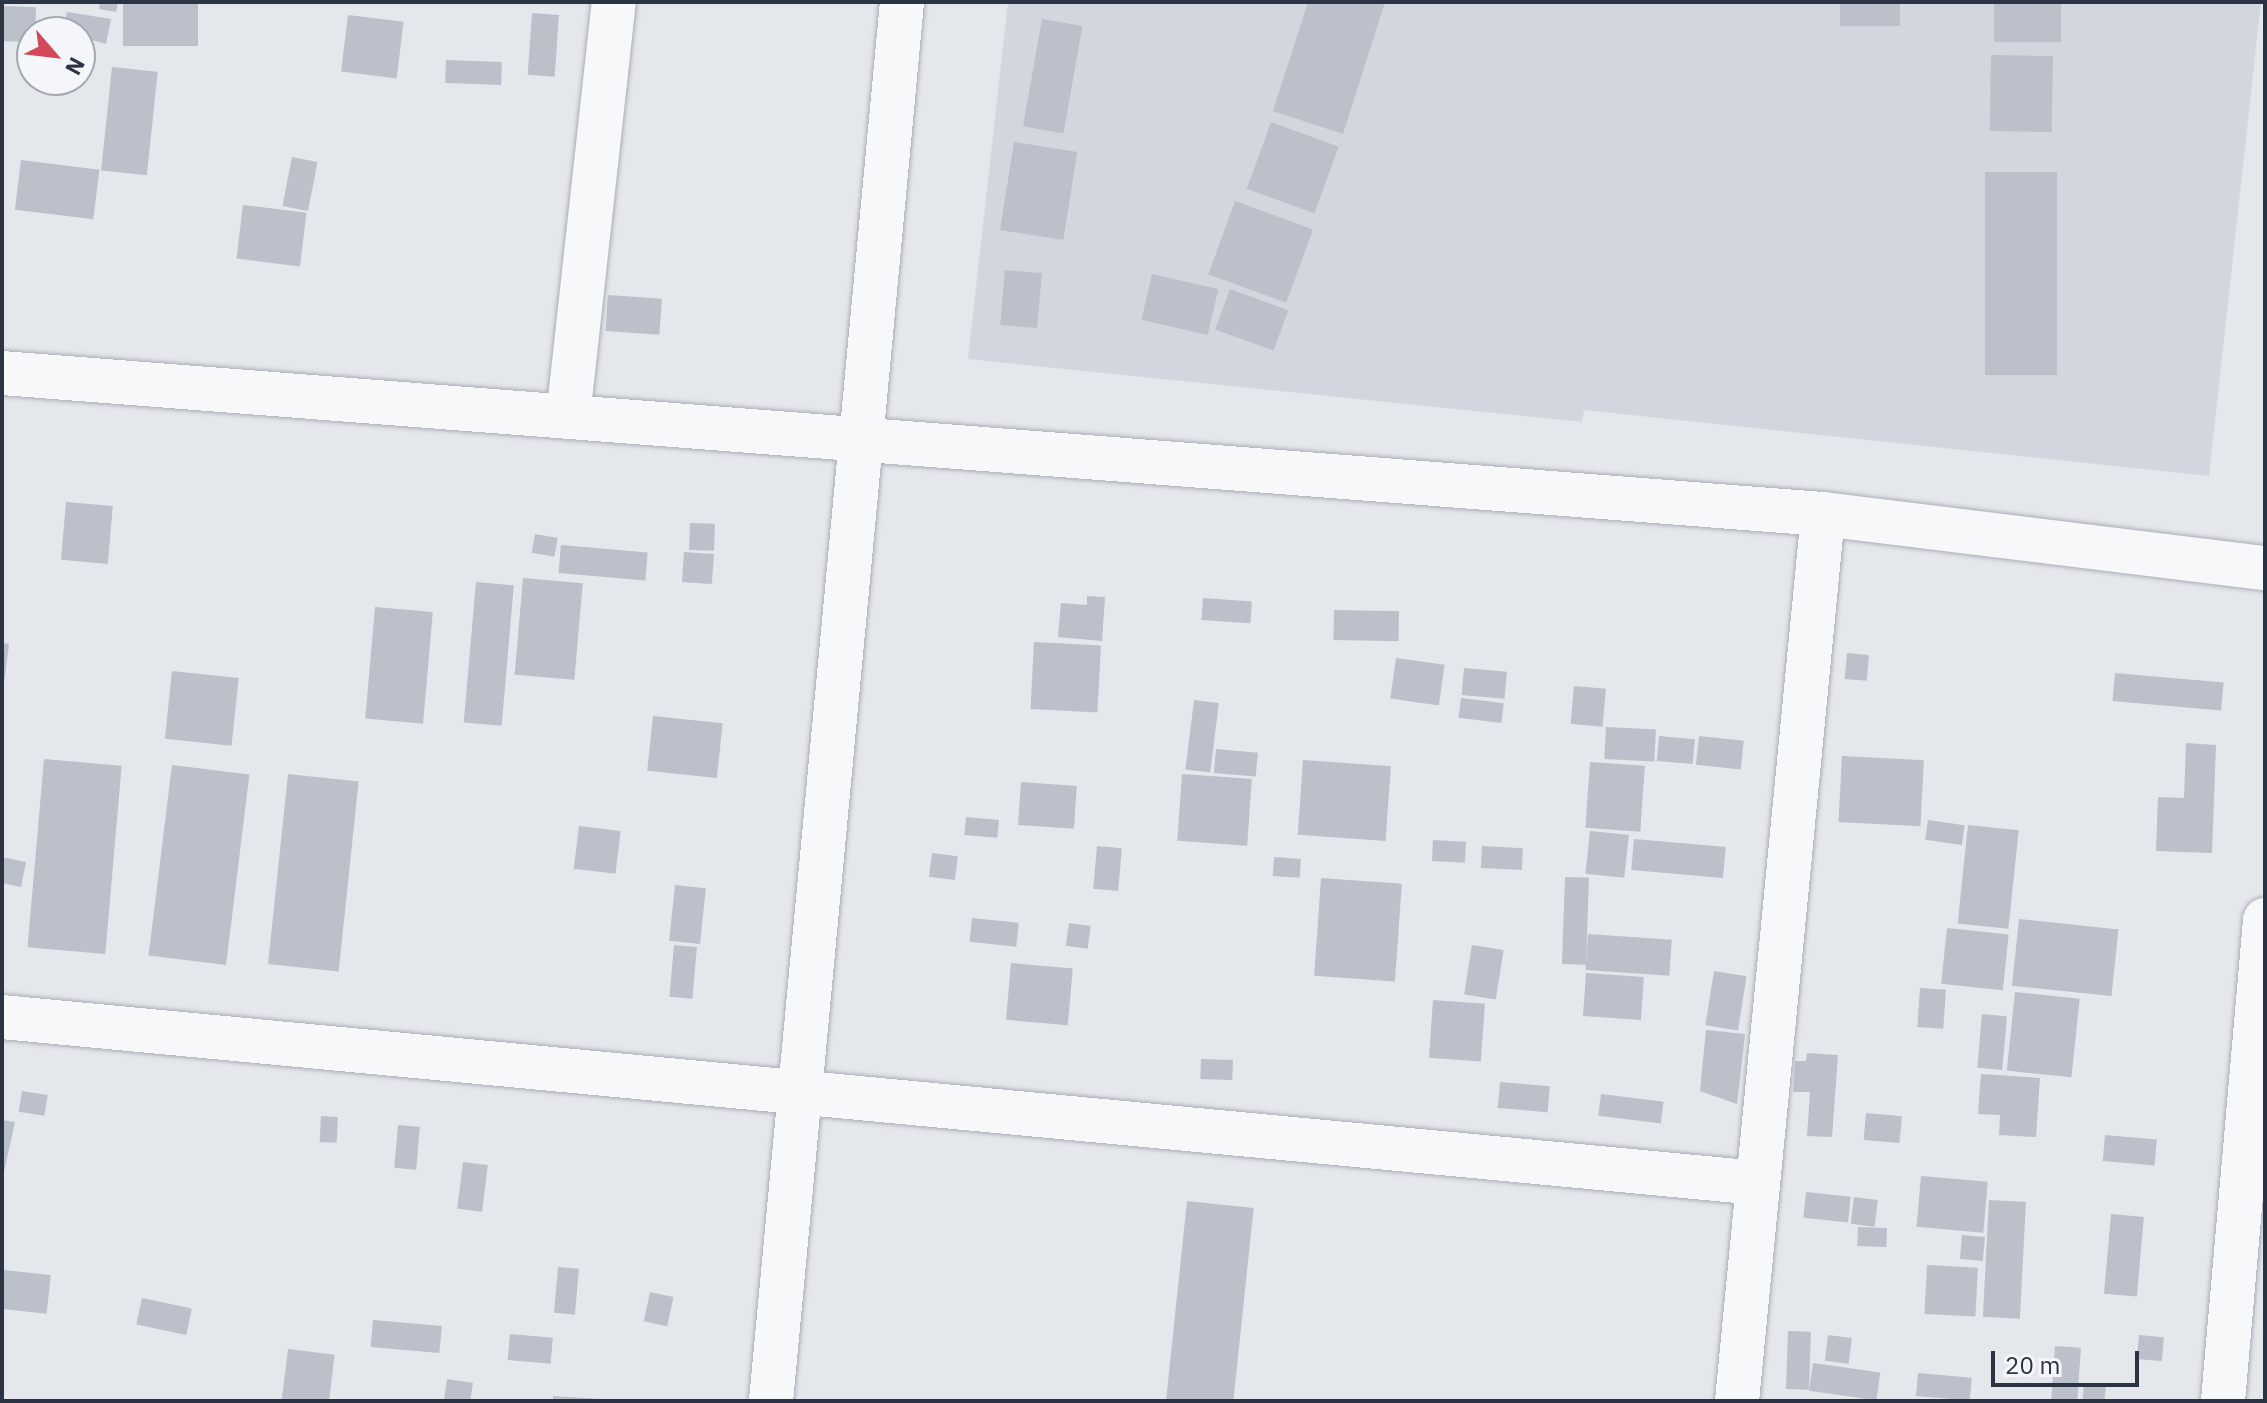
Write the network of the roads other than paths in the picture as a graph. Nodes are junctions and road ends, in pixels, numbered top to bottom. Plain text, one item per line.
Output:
1 (614, 2) edge
2 (902, 2) edge
3 (2, 373) edge
4 (568, 417) junction
5 (857, 439) junction
6 (1823, 514) junction
7 (2265, 568) edge
8 (2265, 920) edge
9 (2, 1017) edge
10 (795, 1093) junction
11 (1757, 1183) junction
12 (771, 1401) edge
13 (1737, 1401) edge
14 (2223, 1401) edge

1 - 4 street
2 - 5 street
3 - 4 street
4 - 5 street
5 - 6 street
5 - 10 street
6 - 7 street
6 - 11 street
8 - 14 street
9 - 10 street
10 - 11 street
10 - 12 street
11 - 13 street

